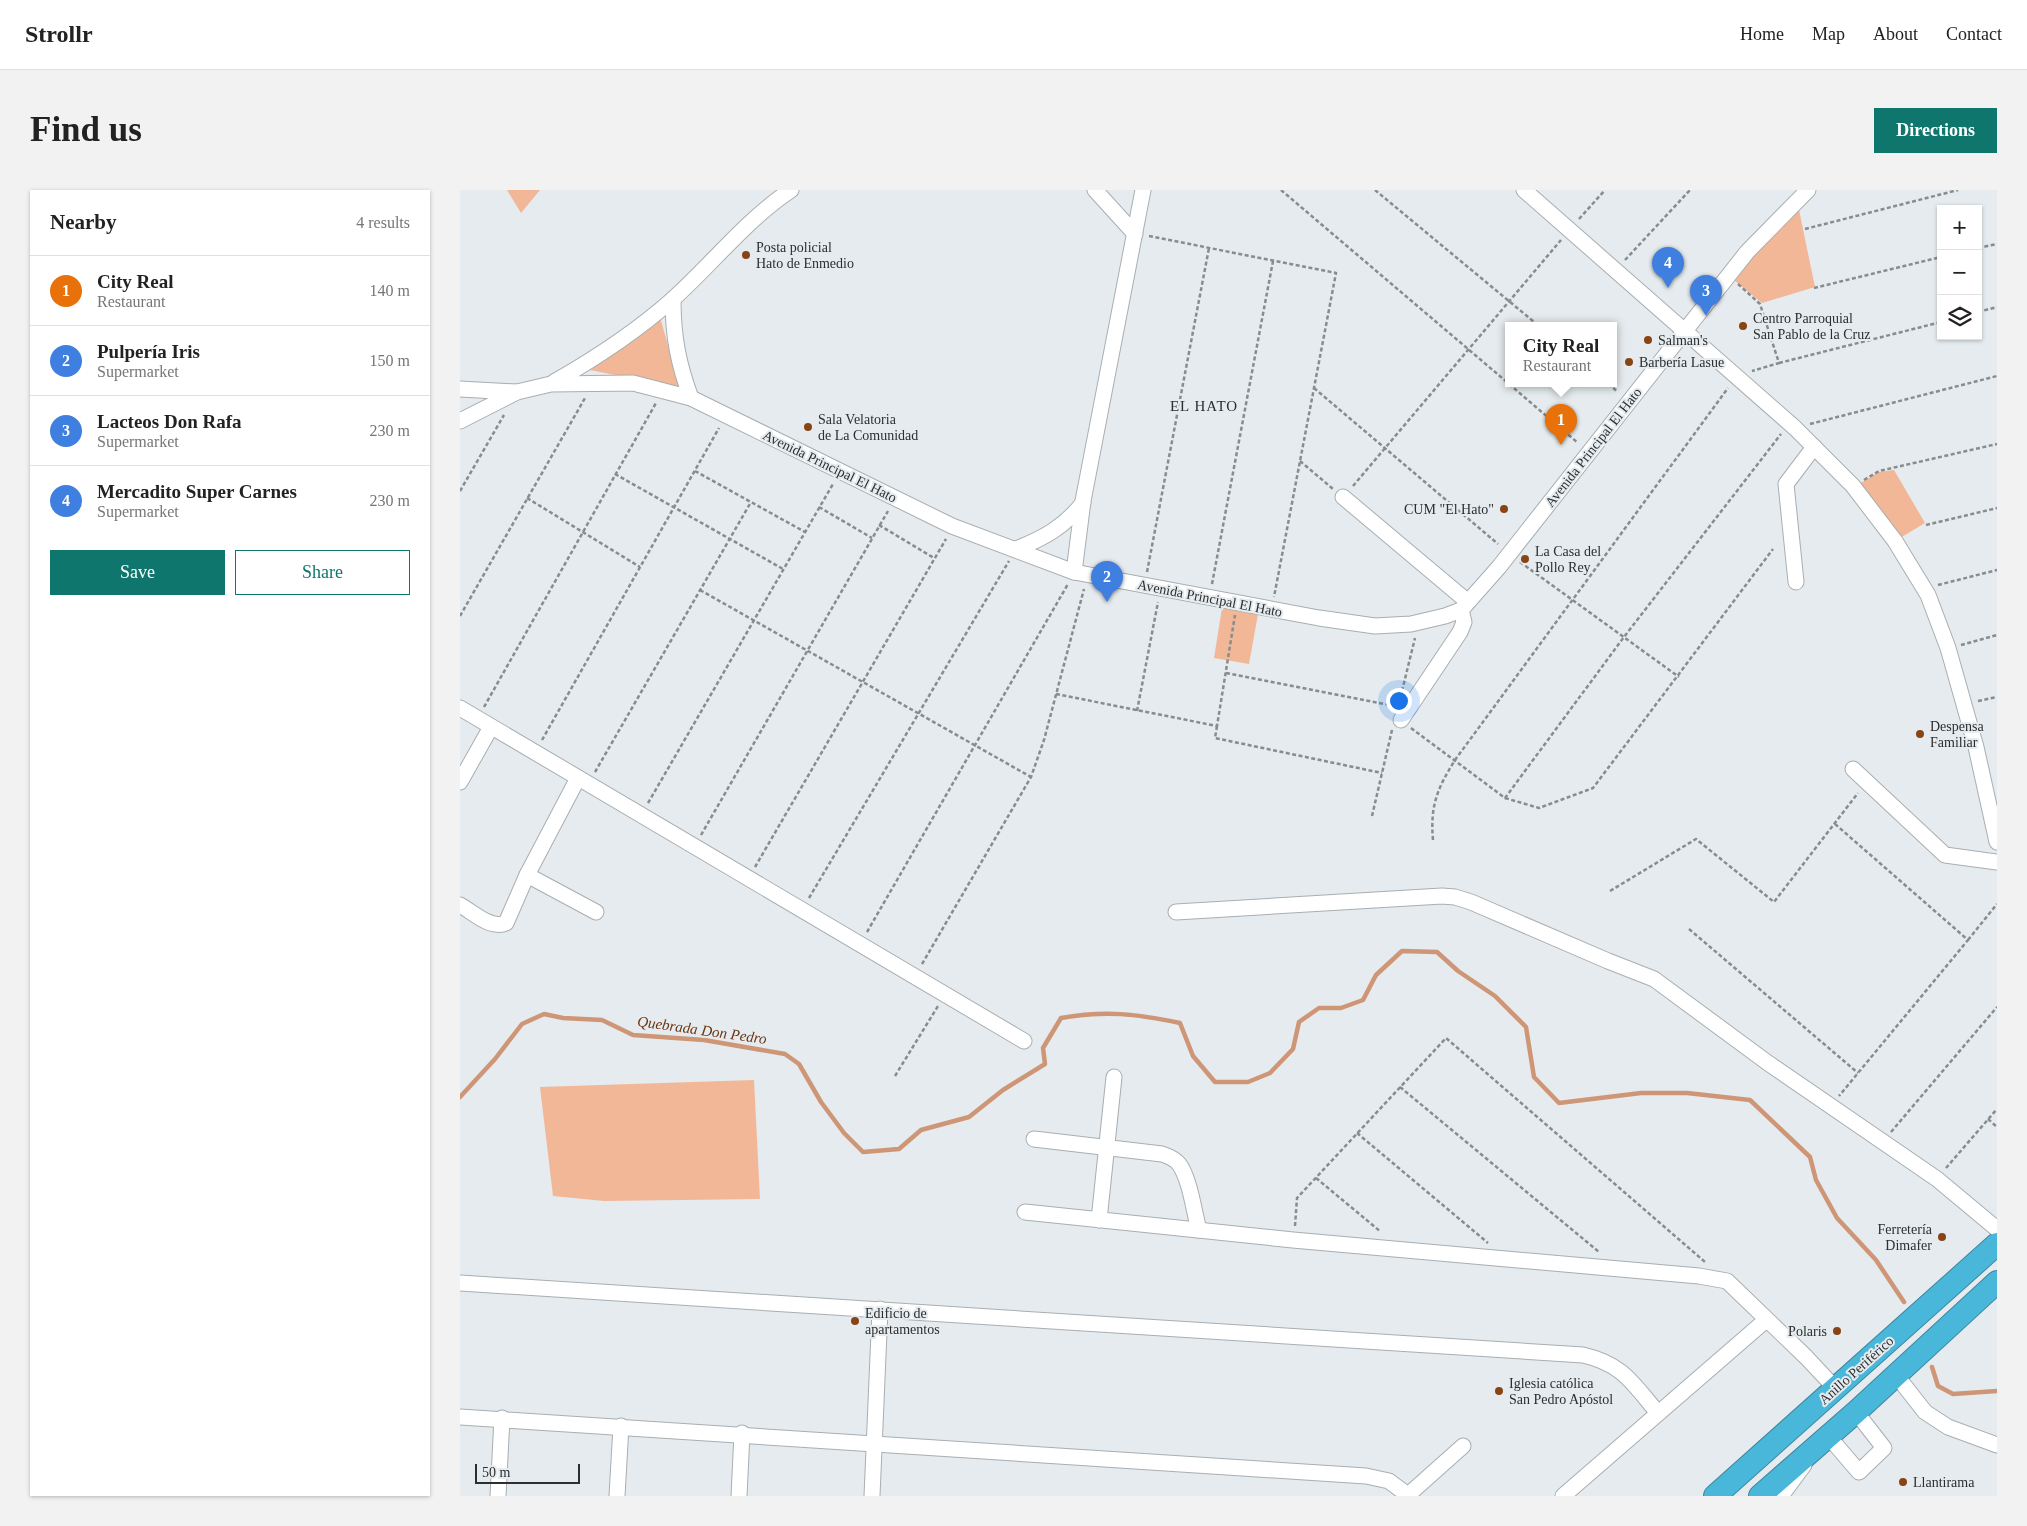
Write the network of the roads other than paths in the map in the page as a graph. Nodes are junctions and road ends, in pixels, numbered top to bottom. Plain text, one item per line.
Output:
1 (790, 190) edge
2 (1095, 190) edge
3 (1143, 190) edge
4 (1524, 190) edge
5 (1808, 190) edge
6 (1135, 234) junction
7 (673, 299) junction
8 (1684, 331) junction
9 (551, 384) junction
10 (460, 389) edge
11 (517, 392) junction
12 (691, 398) junction
13 (460, 421) edge
14 (1814, 447) junction
15 (1343, 497) road end
16 (1084, 502) junction
17 (1016, 549) junction
18 (1081, 574) junction
19 (1796, 582) dead end
20 (1465, 606) junction
21 (460, 708) edge
22 (1400, 713) road end
23 (491, 727) junction
24 (1853, 769) dead end
25 (583, 781) junction
26 (460, 782) edge
27 (1997, 842) edge
28 (1997, 862) edge
29 (527, 875) junction
30 (460, 905) edge
31 (596, 912) dead end
32 (1176, 912) dead end
33 (1024, 1041) dead end
34 (1114, 1077) dead end
35 (1034, 1139) dead end
36 (1107, 1148) junction
37 (1025, 1212) dead end
38 (1099, 1220) junction
39 (1997, 1228) edge
40 (1199, 1230) junction
41 (1997, 1244) edge
42 (1997, 1282) edge
43 (460, 1283) edge
44 (880, 1309) junction
45 (1766, 1320) junction
46 (1896, 1375) junction
47 (1835, 1388) junction
48 (1856, 1412) junction
49 (1658, 1413) junction
50 (460, 1417) edge
51 (502, 1418) junction
52 (621, 1426) junction
53 (742, 1433) junction
54 (1822, 1442) junction
55 (875, 1443) junction
56 (1997, 1445) edge
57 (1463, 1446) dead end
58 (1409, 1495) edge
59 (498, 1496) edge
60 (617, 1496) edge
61 (739, 1496) edge
62 (872, 1496) edge
63 (1563, 1496) edge
64 (1716, 1496) edge
65 (1760, 1496) edge
66 (1781, 1496) edge

1 - 7 street
2 - 6 street
3 - 6 street
4 - 8 street
5 - 8 street, Avenida Principal El Hato
6 - 16 street
7 - 9 street
7 - 12 street
8 - 14 street
8 - 20 street, Avenida Principal El Hato
9 - 11 street, Avenida Principal El Hato
9 - 12 street, Avenida Principal El Hato
10 - 11 street
11 - 13 street, Avenida Principal El Hato
12 - 17 street, Avenida Principal El Hato
14 - 19 street
14 - 27 street
15 - 20 street
16 - 17 street
16 - 18 street
17 - 18 street, Avenida Principal El Hato
18 - 20 street, Avenida Principal El Hato
20 - 22 street
21 - 23 street
23 - 25 street
23 - 26 street
24 - 28 street
25 - 29 street
25 - 33 street
29 - 30 street
29 - 31 street
32 - 39 street
34 - 36 street
35 - 36 street
36 - 38 street
36 - 40 street
37 - 38 street
38 - 40 street
40 - 45 street
41 - 47 highway, Anillo Periférico
42 - 46 highway
43 - 44 street
44 - 49 street
44 - 55 street
45 - 47 street
45 - 49 street
46 - 48 highway
46 - 56 street
47 - 64 highway, Anillo Periférico
48 - 54 highway
48 - 54 street
49 - 63 street
50 - 51 street
51 - 52 street
51 - 59 street
52 - 53 street
52 - 60 street
53 - 55 street
53 - 61 street
54 - 65 highway
54 - 66 street
55 - 58 street
55 - 62 street
57 - 58 street

